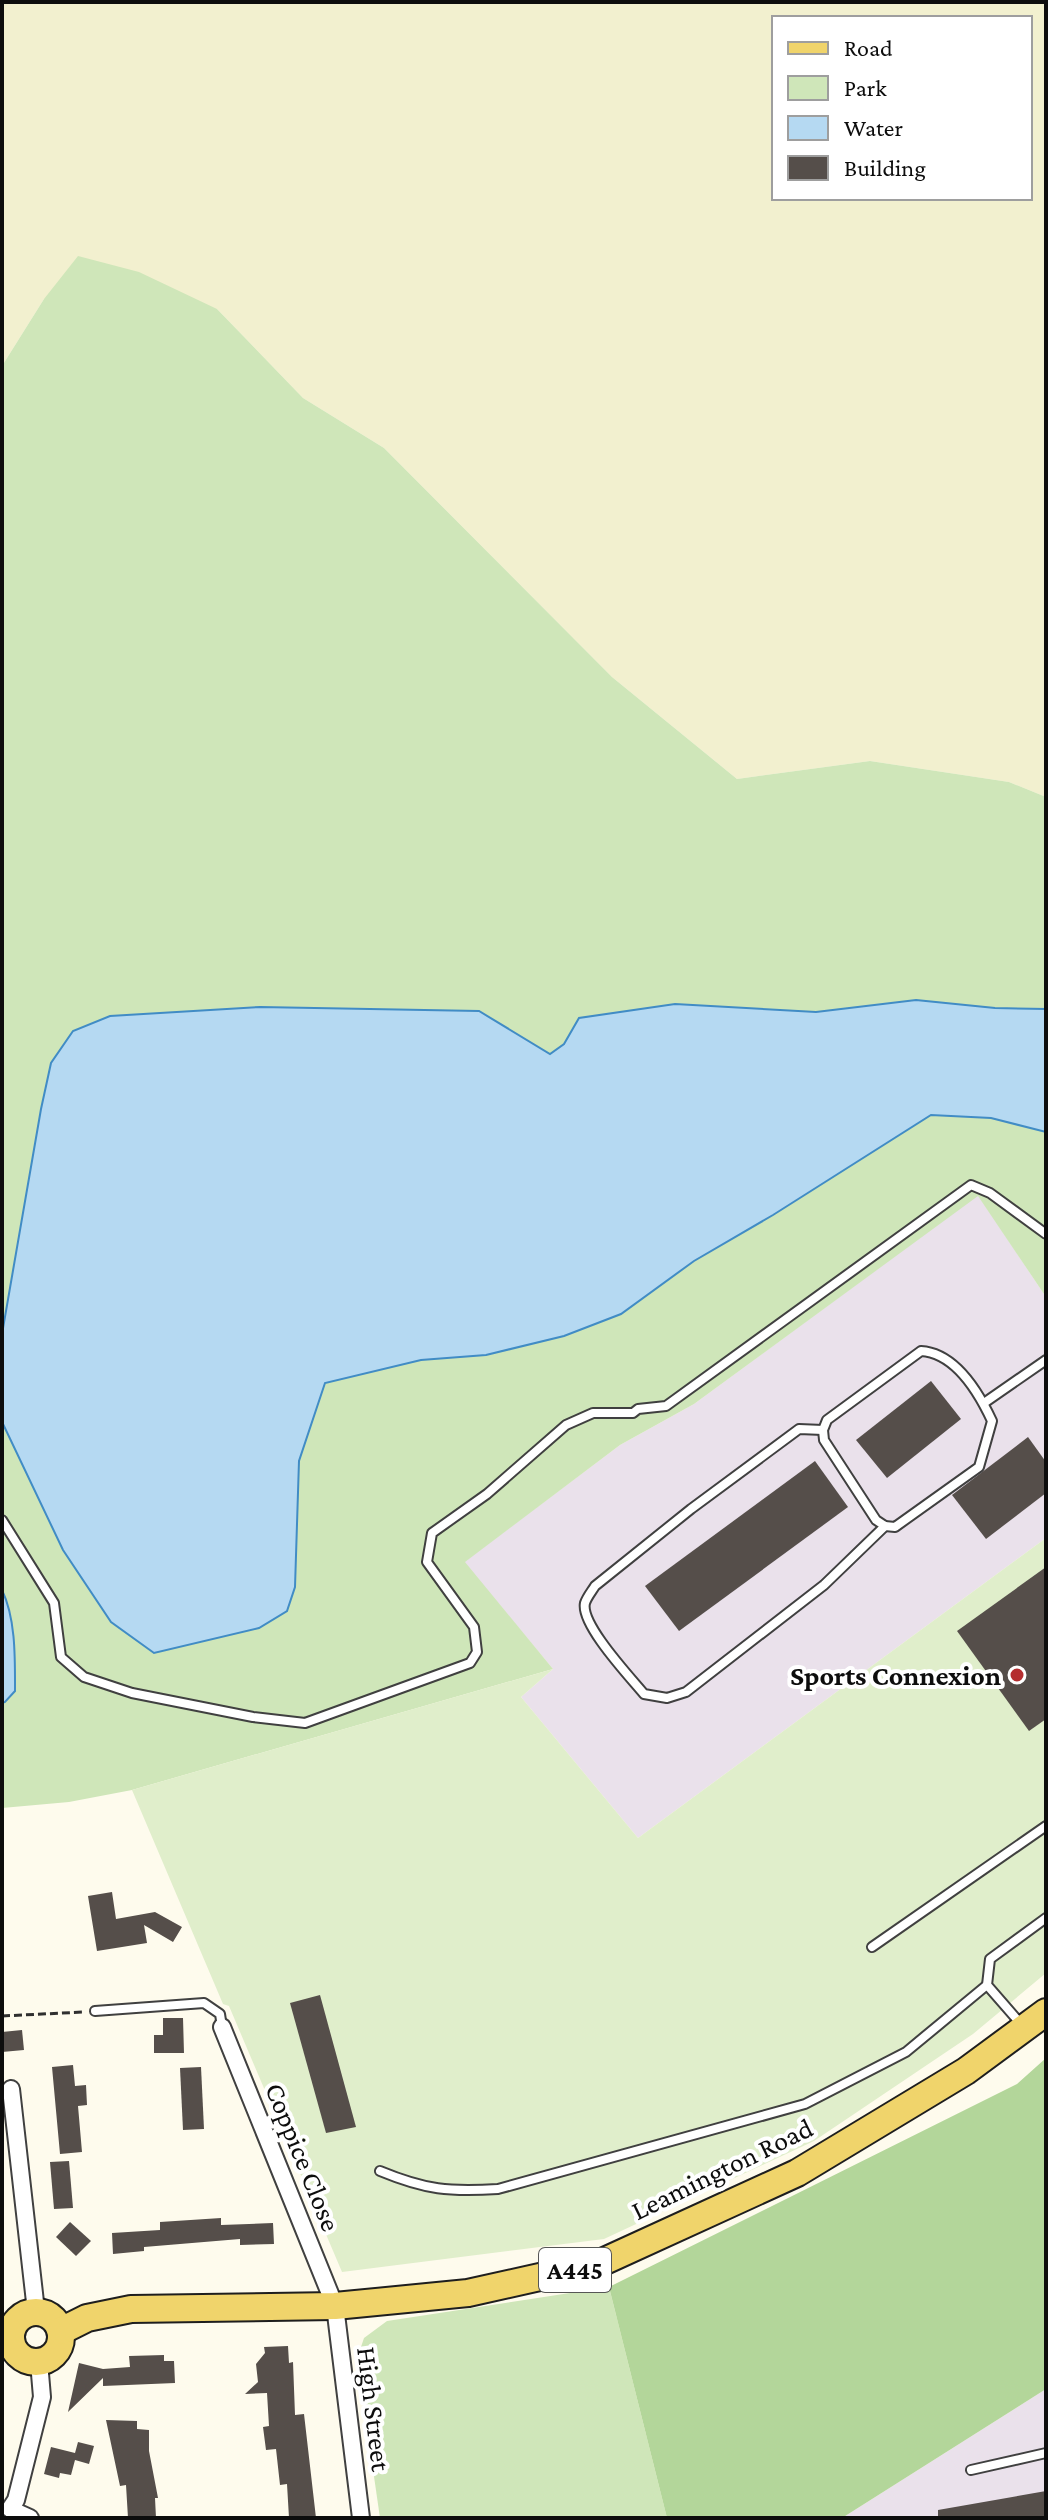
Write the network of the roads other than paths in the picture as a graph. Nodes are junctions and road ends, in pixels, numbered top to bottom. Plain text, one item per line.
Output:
1 (1046, 1234) edge
2 (1046, 1360) edge
3 (984, 1403) junction
4 (823, 1430) junction
5 (2, 1520) edge
6 (885, 1526) junction
7 (1046, 1826) edge
8 (1046, 1918) edge
9 (872, 1947) dead end
10 (987, 1985) junction
11 (95, 2011) road end
12 (1046, 2012) edge
13 (222, 2027) joint
14 (1024, 2028) junction
15 (11, 2089) dead end
16 (380, 2171) dead end
17 (335, 2306) junction
18 (36, 2311) junction
19 (7, 2330) edge
20 (61, 2331) junction
21 (39, 2362) junction
22 (1046, 2453) edge
23 (971, 2470) dead end
24 (6, 2511) edge
25 (30, 2518) edge
26 (361, 2518) edge

1 - 5 lane
2 - 3 lane
3 - 4 lane
3 - 6 lane
4 - 6 lane
4 - 6 lane
7 - 9 lane
8 - 10 lane
10 - 14 lane
10 - 16 lane
11 - 13 lane
12 - 14 main road, Leamington Road / A445
13 - 17 street, Coppice Close
14 - 17 main road, Leamington Road / A445
15 - 18 street
17 - 20 main road, Leamington Road / A445
17 - 26 street, High Street
18 - 19 main road
18 - 20 main road
19 - 21 main road
20 - 21 main road
21 - 24 street
22 - 23 lane
24 - 25 street

